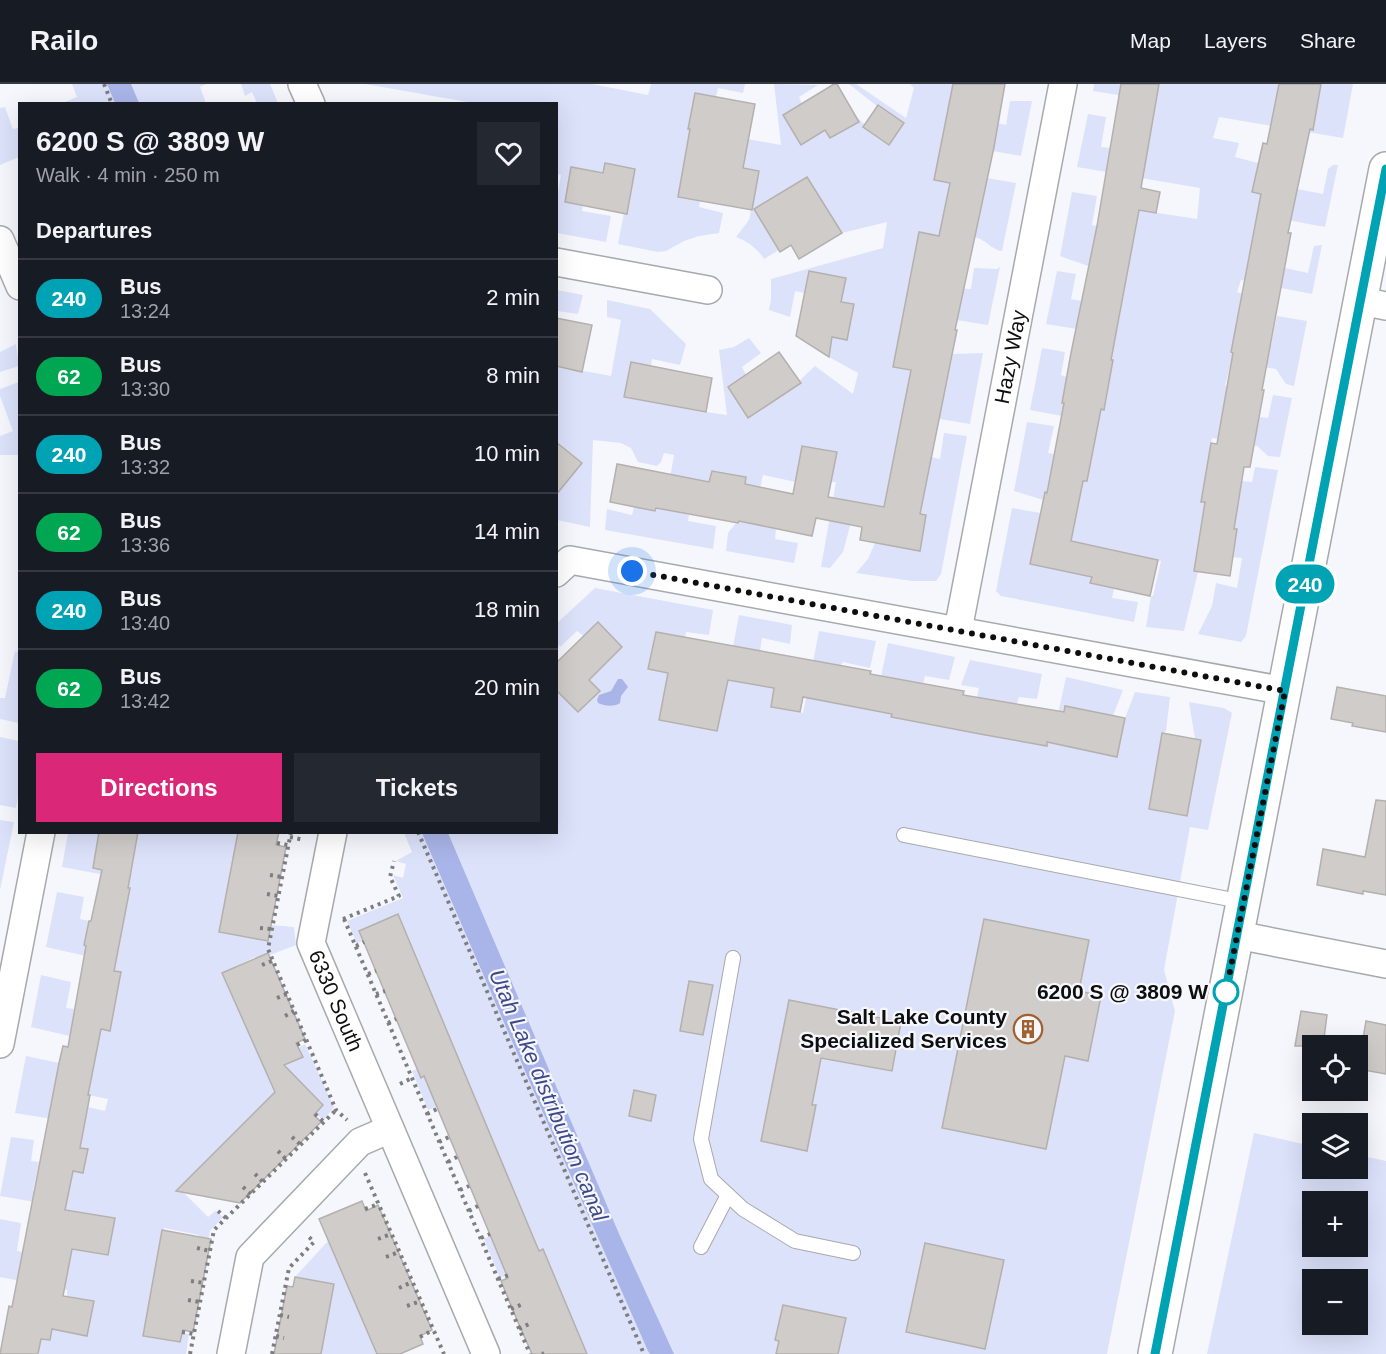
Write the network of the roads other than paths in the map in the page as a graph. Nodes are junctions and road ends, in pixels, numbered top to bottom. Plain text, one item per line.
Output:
1 (302, 84) edge
2 (1063, 84) edge
3 (310, 102) edge
4 (1386, 169) edge
5 (0, 240) edge
6 (558, 262) edge
7 (18, 281) edge
8 (708, 290) dead end
9 (1373, 303) edge
10 (561, 563) edge
11 (958, 630) junction
12 (1285, 691) junction
13 (41, 834) edge
14 (333, 834) edge
15 (904, 835) dead end
16 (1244, 902) junction
17 (1237, 935) junction
18 (733, 958) dead end
19 (1386, 963) edge
20 (0, 1044) edge
21 (390, 1129) junction
22 (728, 1195) junction
23 (701, 1247) dead end
24 (853, 1253) dead end
25 (231, 1354) edge
26 (486, 1354) edge
27 (1155, 1354) edge

1 - 3 street
2 - 11 street, Hazy Way
4 - 9 main road
5 - 7 street
6 - 8 street
9 - 12 main road
10 - 11 street
11 - 12 street
12 - 16 main road
13 - 20 street
14 - 21 street, 6330 South
15 - 16 lane
16 - 17 main road
17 - 19 street
17 - 27 main road
18 - 22 lane
21 - 25 street
21 - 26 street, 6330 South
22 - 23 lane
22 - 24 lane

